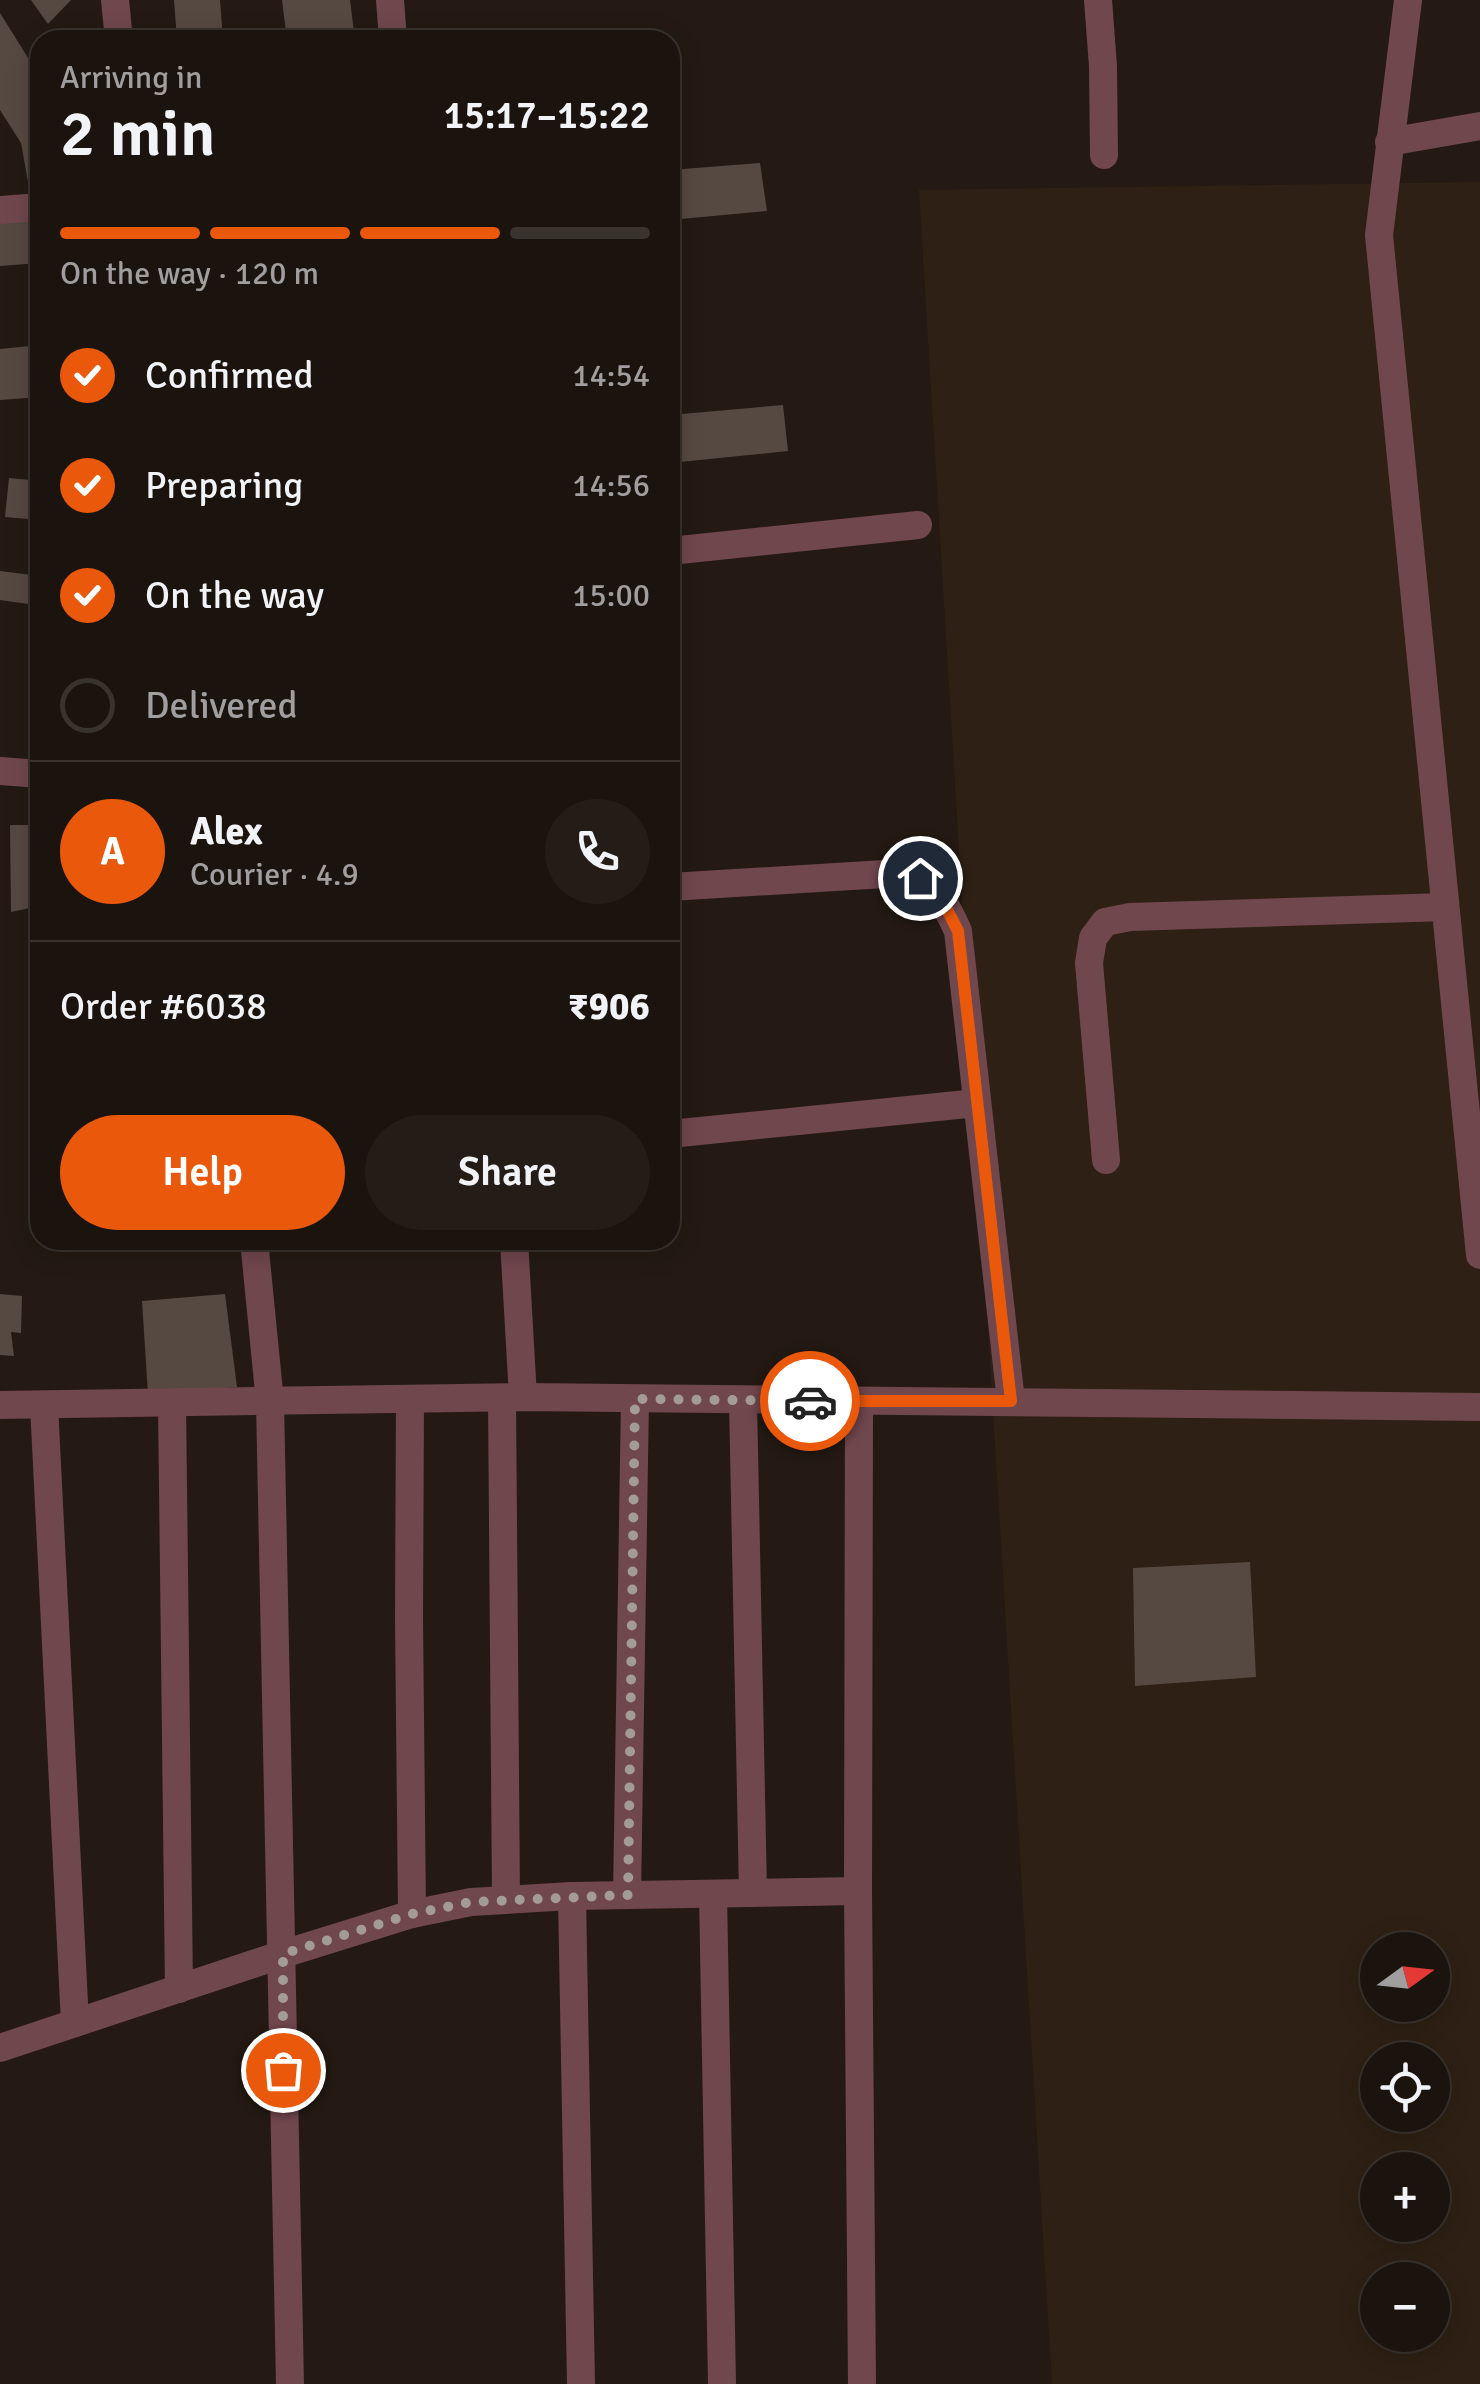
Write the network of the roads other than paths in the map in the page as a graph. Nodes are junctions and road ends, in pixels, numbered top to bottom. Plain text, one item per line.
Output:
1 (115, 0) edge
2 (390, 0) edge
3 (1098, 0) edge
4 (1408, 0) edge
5 (118, 30) edge
6 (392, 30) edge
7 (1480, 126) edge
8 (1389, 142) junction
9 (1104, 155) dead end
10 (30, 207) edge
11 (0, 210) edge
12 (918, 526) dead end
13 (680, 551) edge
14 (0, 771) edge
15 (30, 773) edge
16 (680, 886) edge
17 (1445, 907) junction
18 (977, 1103) junction
19 (680, 1133) edge
20 (1106, 1160) dead end
21 (255, 1250) edge
22 (514, 1250) edge
23 (1480, 1255) edge
24 (512, 1398) junction
25 (410, 1399) junction
26 (635, 1399) junction
27 (743, 1401) junction
28 (859, 1401) junction
29 (1011, 1401) junction
30 (270, 1402) junction
31 (172, 1403) junction
32 (44, 1404) junction
33 (0, 1405) edge
34 (1480, 1407) edge
35 (858, 1891) junction
36 (752, 1893) junction
37 (713, 1894) junction
38 (628, 1895) junction
39 (572, 1896) junction
40 (506, 1898) junction
41 (412, 1914) junction
42 (283, 1954) junction
43 (179, 1988) junction
44 (74, 2023) junction
45 (0, 2048) edge
46 (290, 2384) edge
47 (581, 2384) edge
48 (722, 2384) edge
49 (862, 2384) edge

1 - 5 street
2 - 6 street
3 - 9 street
4 - 8 street
7 - 8 street
8 - 17 street
10 - 11 street
12 - 13 street
14 - 15 street
16 - 18 street
17 - 20 street
17 - 23 street
18 - 19 street
18 - 29 street
21 - 30 street
22 - 24 street
24 - 25 street
24 - 26 street
24 - 40 street
25 - 30 street
25 - 41 street
26 - 27 street
26 - 38 street
27 - 28 street
27 - 36 street
28 - 29 street
28 - 35 street
29 - 34 street
30 - 31 street
30 - 42 street
31 - 32 street
31 - 43 street
32 - 33 street
32 - 44 street
35 - 36 street
35 - 49 street
36 - 37 street
37 - 38 street
37 - 48 street
38 - 39 street
39 - 40 street
39 - 47 street
40 - 41 street
41 - 42 street
42 - 43 street
42 - 46 street
43 - 44 street
44 - 45 street

